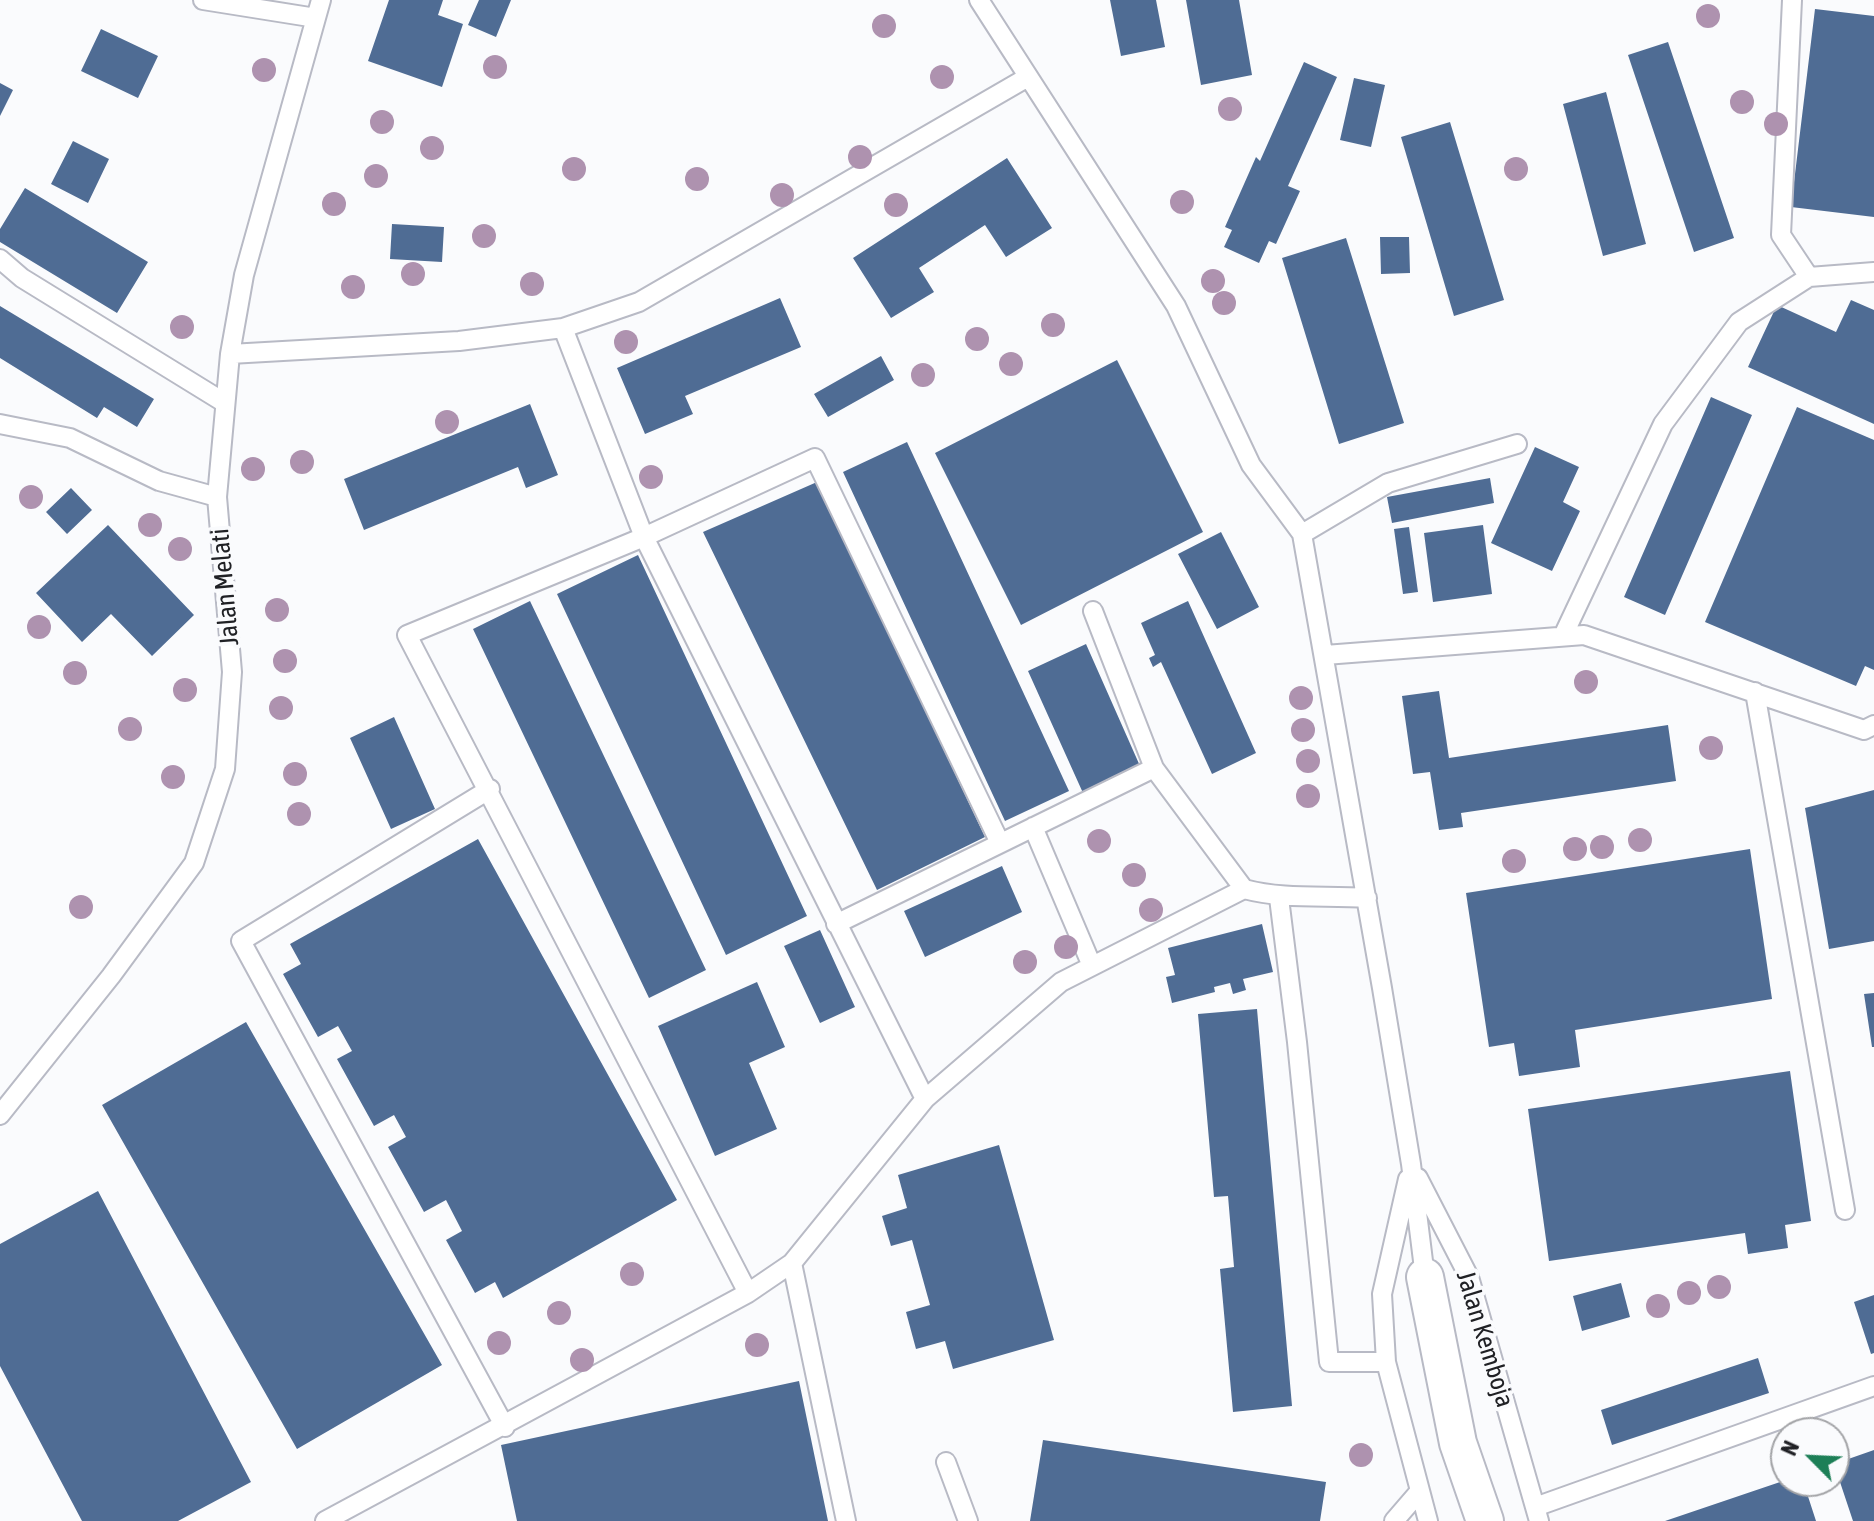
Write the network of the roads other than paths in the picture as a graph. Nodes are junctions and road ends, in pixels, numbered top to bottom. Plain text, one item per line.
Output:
1 (203, 0) edge
2 (979, 0) edge
3 (1792, 0) edge
4 (318, 9) edge
5 (1028, 77) junction
6 (0, 259) edge
7 (1874, 272) edge
8 (1809, 277) junction
9 (563, 328) junction
10 (230, 354) junction
11 (225, 403) junction
12 (0, 424) edge
13 (1517, 444) dead end
14 (217, 497) junction
15 (1302, 534) junction
16 (644, 537) junction
17 (1093, 611) dead end
18 (1563, 636) junction
19 (1325, 655) junction
20 (1755, 692) junction
21 (1874, 725) edge
22 (1154, 768) junction
23 (490, 789) junction
24 (1033, 827) junction
25 (1000, 843) junction
26 (1244, 889) junction
27 (1279, 898) junction
28 (1367, 898) junction
29 (836, 924) junction
30 (1092, 966) junction
31 (925, 1099) junction
32 (0, 1115) edge
33 (1411, 1164) junction
34 (1845, 1210) dead end
35 (792, 1263) junction
36 (1425, 1277) joint
37 (748, 1293) junction
38 (1386, 1362) junction
39 (1874, 1386) edge
40 (505, 1427) junction
41 (946, 1462) dead end
42 (1419, 1492) junction
43 (1537, 1514) edge
44 (325, 1521) edge
45 (846, 1521) edge
46 (968, 1521) edge
47 (1394, 1521) edge
48 (1428, 1521) edge
49 (1485, 1521) edge

1 - 4 lane
2 - 5 lane
3 - 8 lane
4 - 10 lane, Jalan Melati
5 - 9 lane
5 - 15 lane
6 - 11 lane
7 - 8 lane
8 - 18 lane
9 - 10 lane
9 - 16 lane
10 - 11 lane, Jalan Melati
11 - 14 lane, Jalan Melati
12 - 14 lane
13 - 15 lane
14 - 32 lane, Jalan Melati
15 - 19 lane
16 - 23 lane
16 - 25 lane
16 - 29 lane
17 - 22 lane
18 - 19 lane
18 - 20 lane
19 - 28 lane
20 - 21 lane
20 - 34 lane
22 - 24 lane
22 - 26 lane
23 - 37 lane
23 - 40 lane
24 - 25 lane
24 - 30 lane
25 - 29 lane
26 - 27 lane
26 - 30 lane
27 - 28 lane
27 - 38 lane
28 - 33 lane
29 - 31 lane
30 - 31 lane
31 - 35 lane
33 - 36 lane
33 - 38 lane
33 - 43 lane, Jalan Kemboja
35 - 37 lane
35 - 45 lane
36 - 49 street
37 - 40 lane
38 - 42 lane
39 - 43 lane
40 - 44 lane
41 - 46 lane
42 - 47 lane
42 - 48 lane

